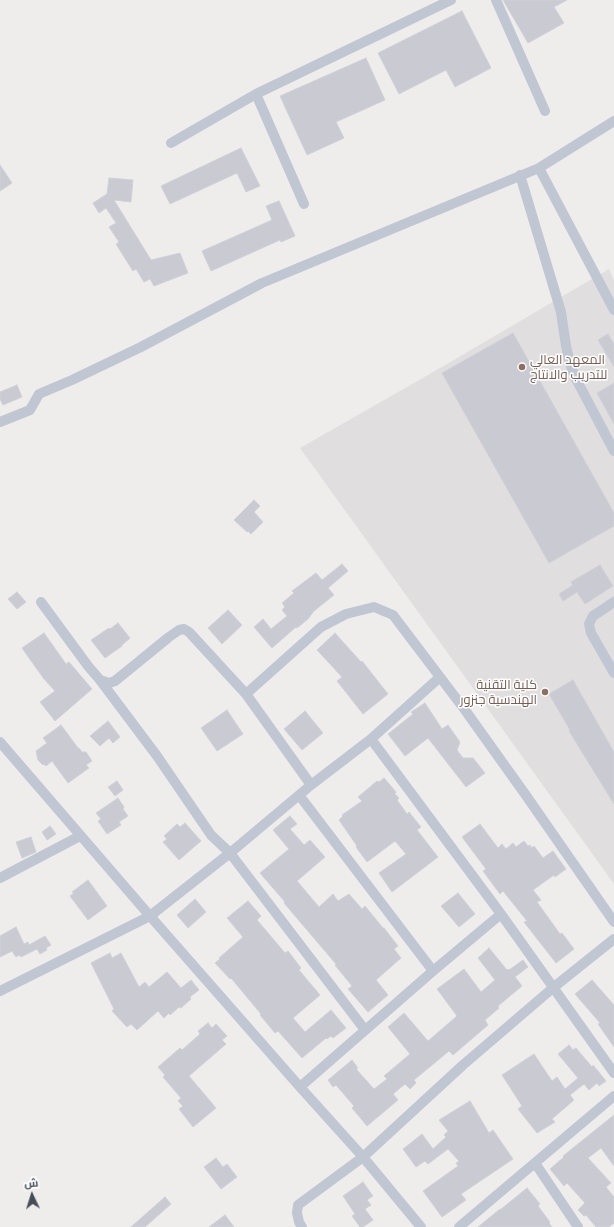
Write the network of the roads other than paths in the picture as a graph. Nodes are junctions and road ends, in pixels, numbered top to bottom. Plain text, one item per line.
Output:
1 (451, 0) edge
2 (496, 0) edge
3 (256, 94) junction
4 (545, 111) dead end
5 (614, 121) edge
6 (171, 143) dead end
7 (539, 168) junction
8 (520, 175) junction
9 (304, 204) dead end
10 (614, 310) edge
11 (0, 422) edge
12 (614, 451) edge
13 (40, 602) dead end
14 (614, 602) edge
15 (614, 673) edge
16 (440, 677) junction
17 (100, 680) junction
18 (246, 694) junction
19 (371, 739) junction
20 (0, 742) edge
21 (311, 785) junction
22 (299, 796) junction
23 (80, 836) junction
24 (230, 853) junction
25 (0, 878) edge
26 (501, 914) junction
27 (150, 916) junction
28 (614, 922) edge
29 (614, 939) edge
30 (433, 971) junction
31 (554, 987) junction
32 (0, 991) edge
33 (365, 1030) junction
34 (614, 1073) edge
35 (300, 1087) junction
36 (614, 1096) edge
37 (363, 1157) junction
38 (535, 1163) junction
39 (302, 1227) edge
40 (421, 1227) edge
41 (459, 1227) edge
42 (578, 1227) edge

1 - 3 street
2 - 4 street
3 - 6 street
3 - 9 street
5 - 7 street
7 - 8 street
7 - 10 street
8 - 11 street
8 - 12 street
13 - 17 street
14 - 15 street
16 - 18 street
16 - 19 street
16 - 28 street
17 - 18 street
17 - 24 street
18 - 21 street
19 - 21 street
19 - 26 street
20 - 23 street
21 - 22 street
22 - 24 street
22 - 30 street
23 - 25 street
23 - 27 street
24 - 27 street
24 - 33 street
26 - 30 street
26 - 31 street
27 - 32 street
27 - 35 street
29 - 31 street
30 - 33 street
31 - 34 street
31 - 37 street
33 - 35 street
35 - 37 street
36 - 38 street
37 - 39 street
37 - 40 street
38 - 41 street
38 - 42 street

